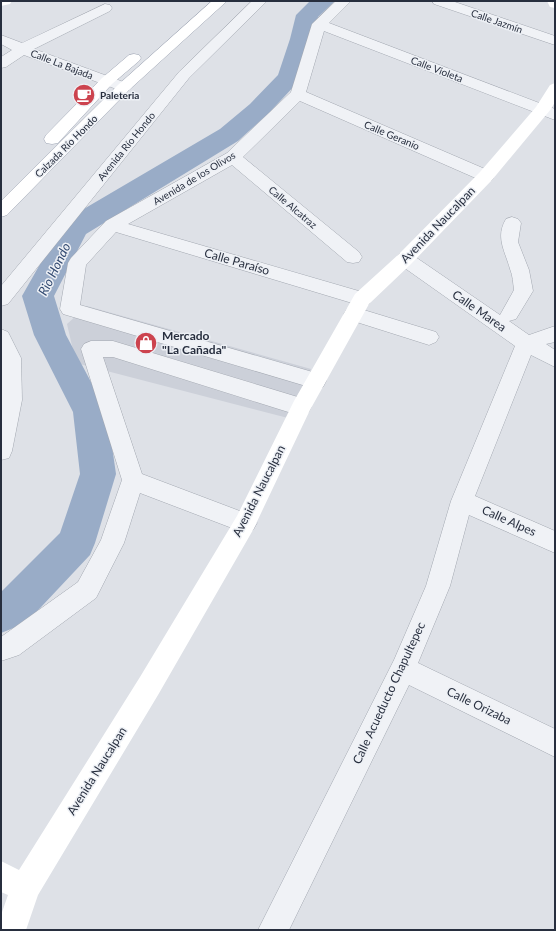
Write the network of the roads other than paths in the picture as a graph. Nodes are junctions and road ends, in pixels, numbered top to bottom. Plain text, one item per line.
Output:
1 (5, 1) edge
2 (200, 1) edge
3 (220, 1) edge
4 (260, 1) edge
5 (344, 1) edge
6 (439, 1) edge
7 (554, 1) edge
8 (1, 2) edge
9 (555, 4) edge
10 (105, 8) dead end
11 (319, 24) junction
12 (1, 39) edge
13 (555, 41) edge
14 (22, 49) junction
15 (1, 64) edge
16 (108, 81) junction
17 (124, 87) junction
18 (555, 88) edge
19 (298, 94) junction
20 (549, 112) edge
21 (44, 147) dead end
22 (233, 157) junction
23 (22, 169) dead end
24 (486, 176) junction
25 (1, 191) edge
26 (1, 211) edge
27 (512, 223) dead end
28 (112, 226) junction
29 (353, 257) dead end
30 (405, 259) junction
31 (1, 299) edge
32 (358, 306) junction
33 (509, 314) dead end
34 (555, 334) edge
35 (1, 337) edge
36 (429, 337) dead end
37 (526, 343) junction
38 (555, 359) edge
39 (316, 381) junction
40 (301, 408) junction
41 (1, 451) edge
42 (133, 480) junction
43 (462, 501) junction
44 (245, 523) junction
45 (555, 542) edge
46 (1, 649) edge
47 (403, 669) junction
48 (555, 743) edge
49 (13, 882) edge
50 (11, 930) edge
51 (273, 930) edge

1 - 8 main road
2 - 16 main road, Calzada Río Hondo
3 - 17 main road, Calzada Río Hondo
4 - 31 street, Avenida Río Hondo
5 - 11 street
6 - 13 street, Calle Jazmín
7 - 9 main road
10 - 14 street
11 - 19 street, Avenida de los Olivos
11 - 20 street, Calle Violeta
12 - 14 street, Calle La Bajada
14 - 15 street
14 - 16 street, Calle La Bajada
16 - 17 street, Calle La Bajada
16 - 21 main road, Calzada Río Hondo
17 - 26 main road, Calzada Río Hondo
18 - 20 main road, Avenida Naucalpan
19 - 22 street, Avenida de los Olivos
19 - 24 street, Calle Geranio
20 - 24 main road, Avenida Naucalpan
22 - 28 street, Avenida de los Olivos
22 - 29 street, Calle Alcatraz
23 - 25 main road, Calzada Río Hondo
24 - 30 main road, Avenida Naucalpan
27 - 33 street
28 - 32 street, Calle Paraíso
28 - 39 street, Avenida de los Olivos
30 - 32 main road, Avenida Naucalpan
30 - 37 street, Calle Marea
32 - 36 street
32 - 39 main road, Avenida Naucalpan
34 - 37 street
35 - 41 street
37 - 38 street, Calle Marea
37 - 43 street, Calle Acueducto Chapultepec
39 - 40 main road, Avenida Naucalpan
40 - 42 street
40 - 44 main road, Avenida Naucalpan
42 - 44 street
42 - 46 street
43 - 45 street, Calle Alpes
43 - 47 street, Calle Acueducto Chapultepec
44 - 49 main road, Avenida Naucalpan
47 - 48 street, Calle Orizaba
47 - 51 street, Calle Acueducto Chapultepec
49 - 50 main road, Avenida Naucalpan

